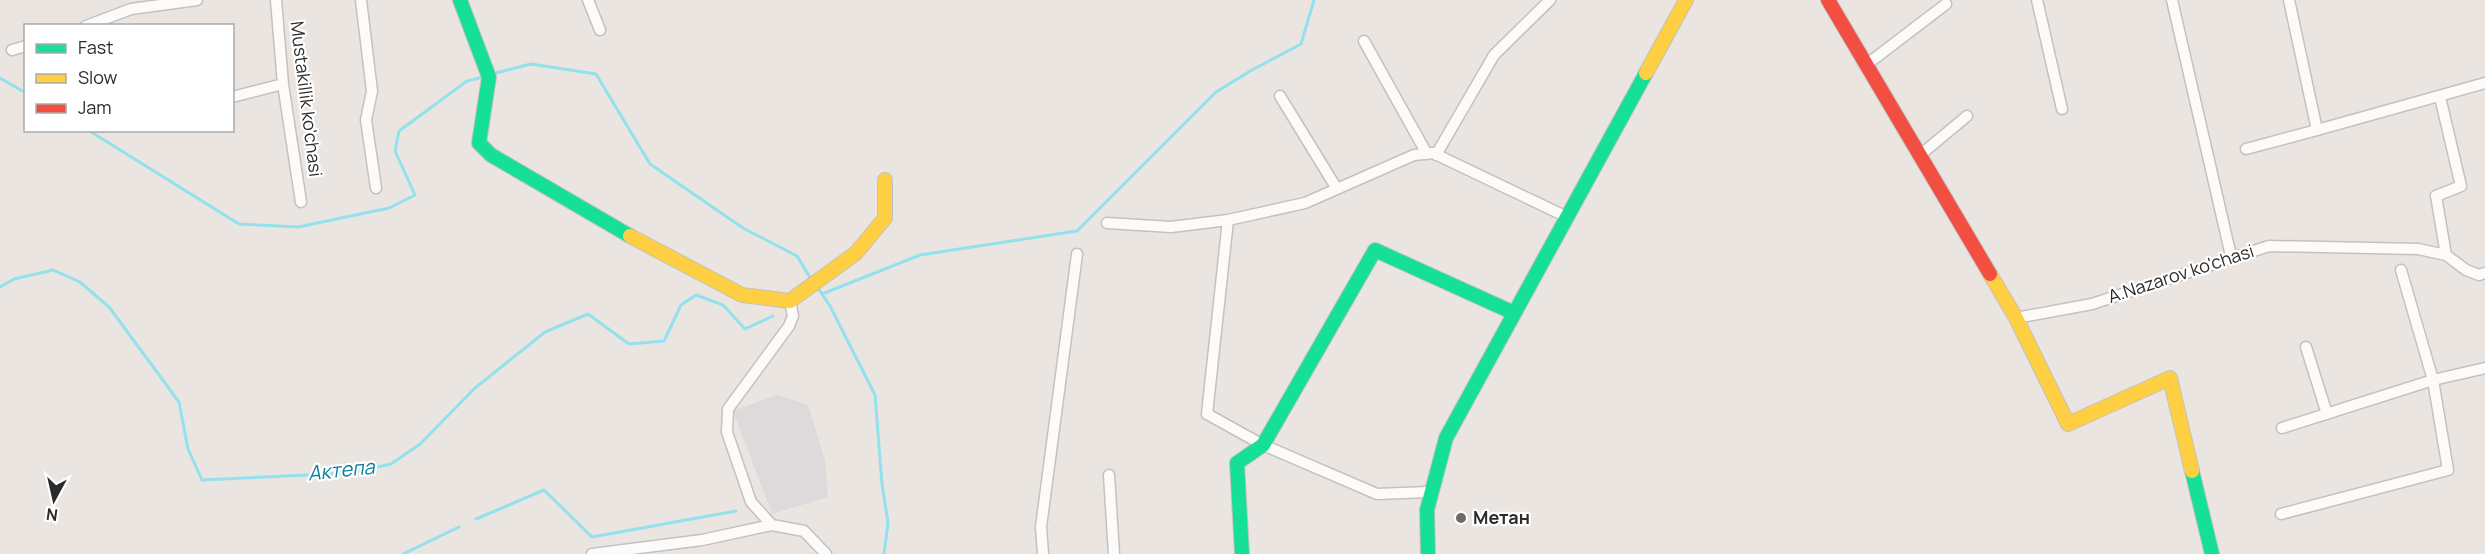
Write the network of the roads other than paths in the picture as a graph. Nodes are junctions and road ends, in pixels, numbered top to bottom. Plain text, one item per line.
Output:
1 (197, 0) edge
2 (276, 0) edge
3 (361, 0) edge
4 (460, 0) edge
5 (588, 0) edge
6 (1550, 0) edge
7 (1686, 0) edge
8 (1828, 0) edge
9 (2037, 0) edge
10 (2172, 0) edge
11 (2289, 0) edge
12 (131, 4) edge
13 (1946, 4) dead end
14 (90, 24) edge
15 (600, 30) dead end
16 (1364, 41) dead end
17 (24, 47) edge
18 (12, 50) dead end
19 (1866, 65) junction
20 (2485, 83) edge
21 (284, 84) junction
22 (234, 96) edge
23 (1280, 96) dead end
24 (2440, 97) junction
25 (2062, 109) dead end
26 (1967, 116) dead end
27 (2317, 130) junction
28 (2246, 149) dead end
29 (1432, 154) junction
30 (1919, 156) junction
31 (885, 180) dead end
32 (376, 188) dead end
33 (1337, 189) junction
34 (301, 202) dead end
35 (1567, 217) junction
36 (1228, 220) junction
37 (1107, 223) dead end
38 (1077, 254) dead end
39 (2446, 255) junction
40 (2231, 256) junction
41 (2401, 270) dead end
42 (2485, 273) edge
43 (790, 300) junction
44 (1514, 314) junction
45 (2016, 318) junction
46 (2306, 347) dead end
47 (2485, 368) edge
48 (2433, 380) junction
49 (2327, 414) junction
50 (2282, 428) dead end
51 (1263, 445) junction
52 (1109, 475) dead end
53 (1428, 492) junction
54 (2281, 514) dead end
55 (772, 525) junction
56 (592, 554) edge
57 (826, 554) edge
58 (1043, 554) edge
59 (1114, 554) edge
60 (1242, 554) edge
61 (1428, 554) edge
62 (2212, 554) edge

1 - 12 street
2 - 21 street, Mustakillik ko'chasi
3 - 32 street
4 - 43 street
5 - 15 street
6 - 29 street
7 - 35 street
8 - 19 street
9 - 25 street
10 - 40 street
11 - 27 street
12 - 14 street
13 - 19 street
16 - 29 street
17 - 18 street
19 - 30 street
20 - 24 street
21 - 22 street
21 - 34 street, Mustakillik ko'chasi
23 - 33 street
24 - 27 street
24 - 39 street
26 - 30 street
27 - 28 street
29 - 33 street
29 - 35 street
30 - 45 street
31 - 43 street
33 - 36 street
35 - 44 street
36 - 37 street
36 - 51 street
38 - 58 street
39 - 40 street, A.Nazarov ko'chasi
39 - 42 street, A.Nazarov ko'chasi
40 - 45 street, A.Nazarov ko'chasi
41 - 48 street
43 - 55 street
44 - 51 street
44 - 53 street
45 - 62 street
46 - 49 street
47 - 48 street
48 - 49 street
48 - 54 street
49 - 50 street
51 - 53 street
51 - 60 street
52 - 59 street
53 - 61 street
55 - 56 street
55 - 57 street

